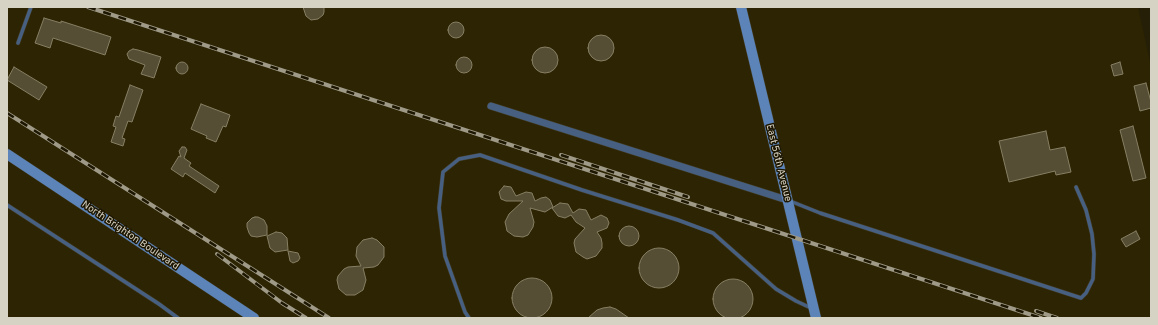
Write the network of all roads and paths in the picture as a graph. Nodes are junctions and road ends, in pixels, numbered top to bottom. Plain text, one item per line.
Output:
1 (31, 7) edge
2 (740, 7) edge
3 (18, 43) dead end
4 (490, 106) dead end
5 (7, 154) edge
6 (1076, 187) dead end
7 (787, 200) junction
8 (7, 205) edge
9 (815, 314) edge
10 (178, 318) edge
11 (254, 318) edge
12 (469, 318) edge

1 - 3 lane
2 - 7 main road, East 56th Avenue
4 - 7 street
5 - 11 main road, North Brighton Boulevard
6 - 7 lane
7 - 9 main road, East 56th Avenue
8 - 10 lane
9 - 12 lane

